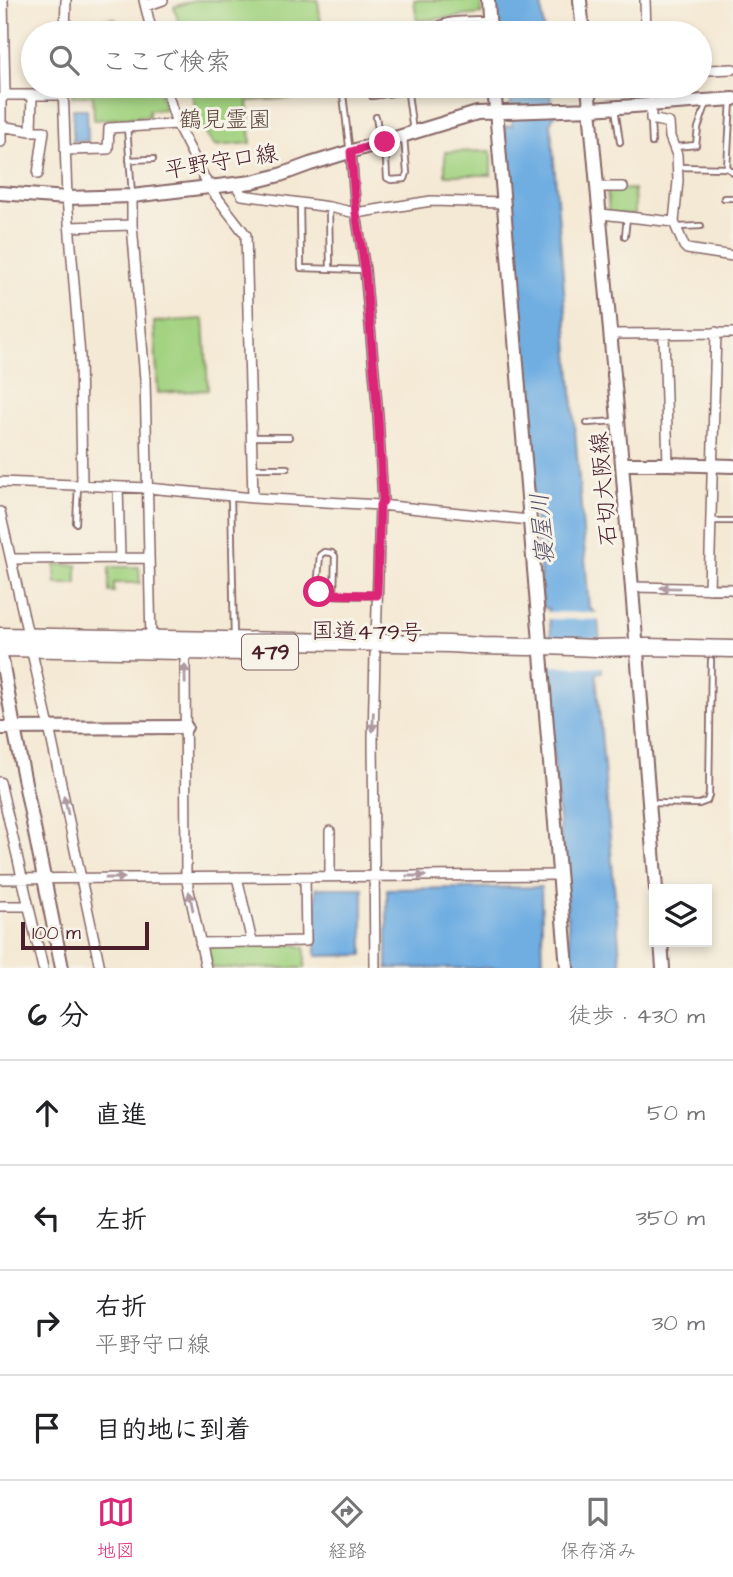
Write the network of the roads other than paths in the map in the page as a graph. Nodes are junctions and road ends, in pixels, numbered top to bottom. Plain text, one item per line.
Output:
1 (3, 0) edge
2 (66, 0) edge
3 (163, 0) edge
4 (488, 0) edge
5 (580, 0) edge
6 (645, 0) edge
7 (145, 3) edge
8 (489, 19) joint
9 (65, 21) edge
10 (149, 21) edge
11 (464, 21) edge
12 (582, 21) edge
13 (646, 21) edge
14 (2, 46) edge
15 (733, 69) edge
16 (712, 70) edge
17 (21, 96) edge
18 (32, 98) edge
19 (63, 98) edge
20 (169, 98) edge
21 (343, 98) edge
22 (407, 98) edge
23 (497, 98) edge
24 (590, 98) edge
25 (651, 98) edge
26 (2, 99) edge
27 (732, 99) edge
28 (705, 100) junction
29 (651, 104) junction
30 (615, 106) junction
31 (591, 108) junction
32 (501, 112) junction
33 (376, 117) dead end
34 (651, 120) junction
35 (177, 124) junction
36 (1, 126) edge
37 (127, 126) junction
38 (31, 131) junction
39 (408, 135) junction
40 (1, 142) edge
41 (620, 142) dead end
42 (383, 143) junction
43 (652, 143) dead end
44 (674, 148) junction
45 (65, 150) junction
46 (351, 152) junction
47 (153, 159) dead end
48 (129, 160) junction
49 (677, 167) junction
50 (727, 168) junction
51 (733, 172) edge
52 (38, 174) dead end
53 (235, 183) junction
54 (209, 187) junction
55 (598, 187) junction
56 (623, 187) dead end
57 (0, 193) edge
58 (132, 196) junction
59 (67, 198) junction
60 (724, 198) dead end
61 (733, 198) edge
62 (300, 203) junction
63 (504, 203) junction
64 (329, 207) junction
65 (356, 213) junction
66 (601, 214) junction
67 (627, 216) junction
68 (132, 225) junction
69 (675, 225) junction
70 (701, 226) dead end
71 (69, 227) junction
72 (625, 236) dead end
73 (733, 256) edge
74 (330, 269) junction
75 (365, 270) junction
76 (716, 332) junction
77 (733, 333) edge
78 (611, 334) junction
79 (664, 335) junction
80 (619, 421) junction
81 (587, 423) dead end
82 (252, 437) junction
83 (289, 437) dead end
84 (622, 464) junction
85 (668, 464) junction
86 (712, 466) junction
87 (733, 466) edge
88 (252, 468) junction
89 (287, 468) dead end
90 (0, 482) edge
91 (80, 486) junction
92 (118, 487) junction
93 (148, 488) junction
94 (231, 496) junction
95 (253, 498) junction
96 (380, 505) junction
97 (0, 512) edge
98 (530, 520) junction
99 (710, 521) junction
100 (733, 522) edge
101 (76, 523) dead end
102 (120, 558) junction
103 (149, 558) junction
104 (12, 559) junction
105 (632, 587) junction
106 (709, 589) junction
107 (733, 589) edge
108 (334, 595) junction
109 (377, 595) junction
110 (0, 636) edge
111 (234, 641) junction
112 (30, 642) junction
113 (151, 644) junction
114 (0, 648) edge
115 (376, 649) junction
116 (733, 649) edge
117 (185, 651) junction
118 (543, 651) junction
119 (637, 652) junction
120 (711, 660) junction
121 (733, 660) edge
122 (49, 727) junction
123 (186, 727) junction
124 (0, 728) edge
125 (14, 728) junction
126 (0, 782) edge
127 (650, 803) junction
128 (330, 831) dead end
129 (559, 875) junction
130 (330, 876) junction
131 (374, 876) junction
132 (186, 877) junction
133 (237, 877) junction
134 (305, 877) junction
135 (44, 878) junction
136 (81, 878) junction
137 (0, 879) edge
138 (22, 879) junction
139 (656, 884) edge
140 (0, 906) edge
141 (29, 906) junction
142 (252, 942) junction
143 (200, 943) junction
144 (661, 947) edge
145 (43, 968) edge
146 (62, 968) edge
147 (100, 968) edge
148 (206, 968) edge
149 (375, 968) edge
150 (567, 968) edge
151 (663, 968) edge

1 - 14 street
2 - 9 street
3 - 7 street
4 - 8 main road
5 - 12 main road
6 - 13 street
7 - 10 street
8 - 11 lane
14 - 26 street
15 - 16 street
17 - 26 street
18 - 38 street
19 - 45 street
20 - 35 street
21 - 46 lane
22 - 39 lane
23 - 32 main road
24 - 31 main road, 石切大阪線
25 - 29 lane
26 - 36 street
27 - 28 main road, 平野守口線
27 - 50 lane
28 - 29 main road, 平野守口線
28 - 44 lane
29 - 30 main road, 平野守口線
29 - 34 street
30 - 31 main road, 平野守口線
30 - 41 lane
31 - 32 main road, 平野守口線
31 - 55 main road, 石切大阪線
32 - 39 main road, 平野守口線
32 - 63 main road
33 - 42 lane
34 - 43 lane
34 - 44 street
35 - 37 street
35 - 54 street
36 - 38 street
36 - 40 street
37 - 45 street
37 - 48 lane
38 - 52 street
39 - 42 main road, 平野守口線
39 - 42 lane
42 - 46 main road, 平野守口線
44 - 49 street
45 - 59 street
46 - 53 main road, 平野守口線
46 - 65 street
47 - 48 lane
48 - 58 lane
49 - 50 lane
49 - 69 street
50 - 51 lane
53 - 54 main road, 平野守口線
53 - 62 street
54 - 58 main road, 平野守口線
54 - 82 street
55 - 56 street
55 - 66 main road, 石切大阪線
57 - 59 main road, 平野守口線
58 - 59 main road, 平野守口線
58 - 68 street
59 - 71 street
60 - 61 lane
62 - 64 street
62 - 74 lane
63 - 65 street
63 - 98 main road
64 - 65 street
64 - 74 lane
65 - 75 street
66 - 67 street
66 - 78 main road, 石切大阪線
67 - 69 street
67 - 72 lane
68 - 71 street
68 - 93 street
69 - 70 lane
69 - 73 street
71 - 91 street
74 - 75 lane
75 - 96 street
76 - 77 street
76 - 79 street
76 - 86 street
78 - 79 street
78 - 80 main road, 石切大阪線
79 - 85 street
80 - 81 lane
80 - 84 main road, 石切大阪線
82 - 83 lane
82 - 88 street
84 - 85 main road
84 - 105 main road, 石切大阪線
85 - 86 main road
86 - 87 main road
86 - 99 street
88 - 89 lane
88 - 95 street
90 - 91 street
91 - 92 street
91 - 101 lane
92 - 93 street
92 - 102 street
93 - 94 street
93 - 103 street
94 - 95 street
94 - 111 lane
95 - 96 street
96 - 98 street
96 - 109 street
97 - 104 street
98 - 118 main road
99 - 100 lane
99 - 106 street
102 - 103 street
102 - 104 street
103 - 113 street
104 - 112 street
106 -> 105 street
105 - 119 main road, 石切大阪線
106 - 107 street
108 - 108 lane
108 - 109 lane
109 - 115 street
110 - 112 highway, 国道479号 / 479
111 - 113 highway, 国道479号 / 479
111 - 115 highway, 国道479号 / 479
112 - 113 highway, 国道479号 / 479
112 - 114 highway, 国道479号 / 479
112 - 122 street
113 - 117 highway, 国道479号 / 479
114 - 125 main road
115 - 117 highway, 国道479号 / 479
115 - 118 highway, 国道479号 / 479
115 -> 131 street
116 - 119 highway, 479
123 -> 117 street
118 - 119 highway, 国道479号 / 479
118 - 129 main road
119 - 120 highway, 国道479号 / 479
119 - 127 main road, 石切大阪線
120 - 121 highway, 国道479号 / 479
120 - 127 lane
122 - 123 main road
122 - 125 main road
136 -> 122 street
123 - 132 street
124 - 125 main road
125 - 135 main road
126 - 138 street
127 - 139 main road, 石切大阪線
128 - 130 street
131 -> 129 street
129 - 150 main road
130 - 131 street
130 - 134 street
131 - 149 street
132 - 133 street
136 -> 132 street
143 -> 132 street
133 - 134 street
133 - 142 street
134 - 142 street
135 - 136 street
135 - 138 street
135 - 146 main road
136 - 147 street
137 - 138 street
138 - 141 street
140 - 141 street
141 - 145 street
142 - 143 street
143 - 148 street
144 - 151 main road

